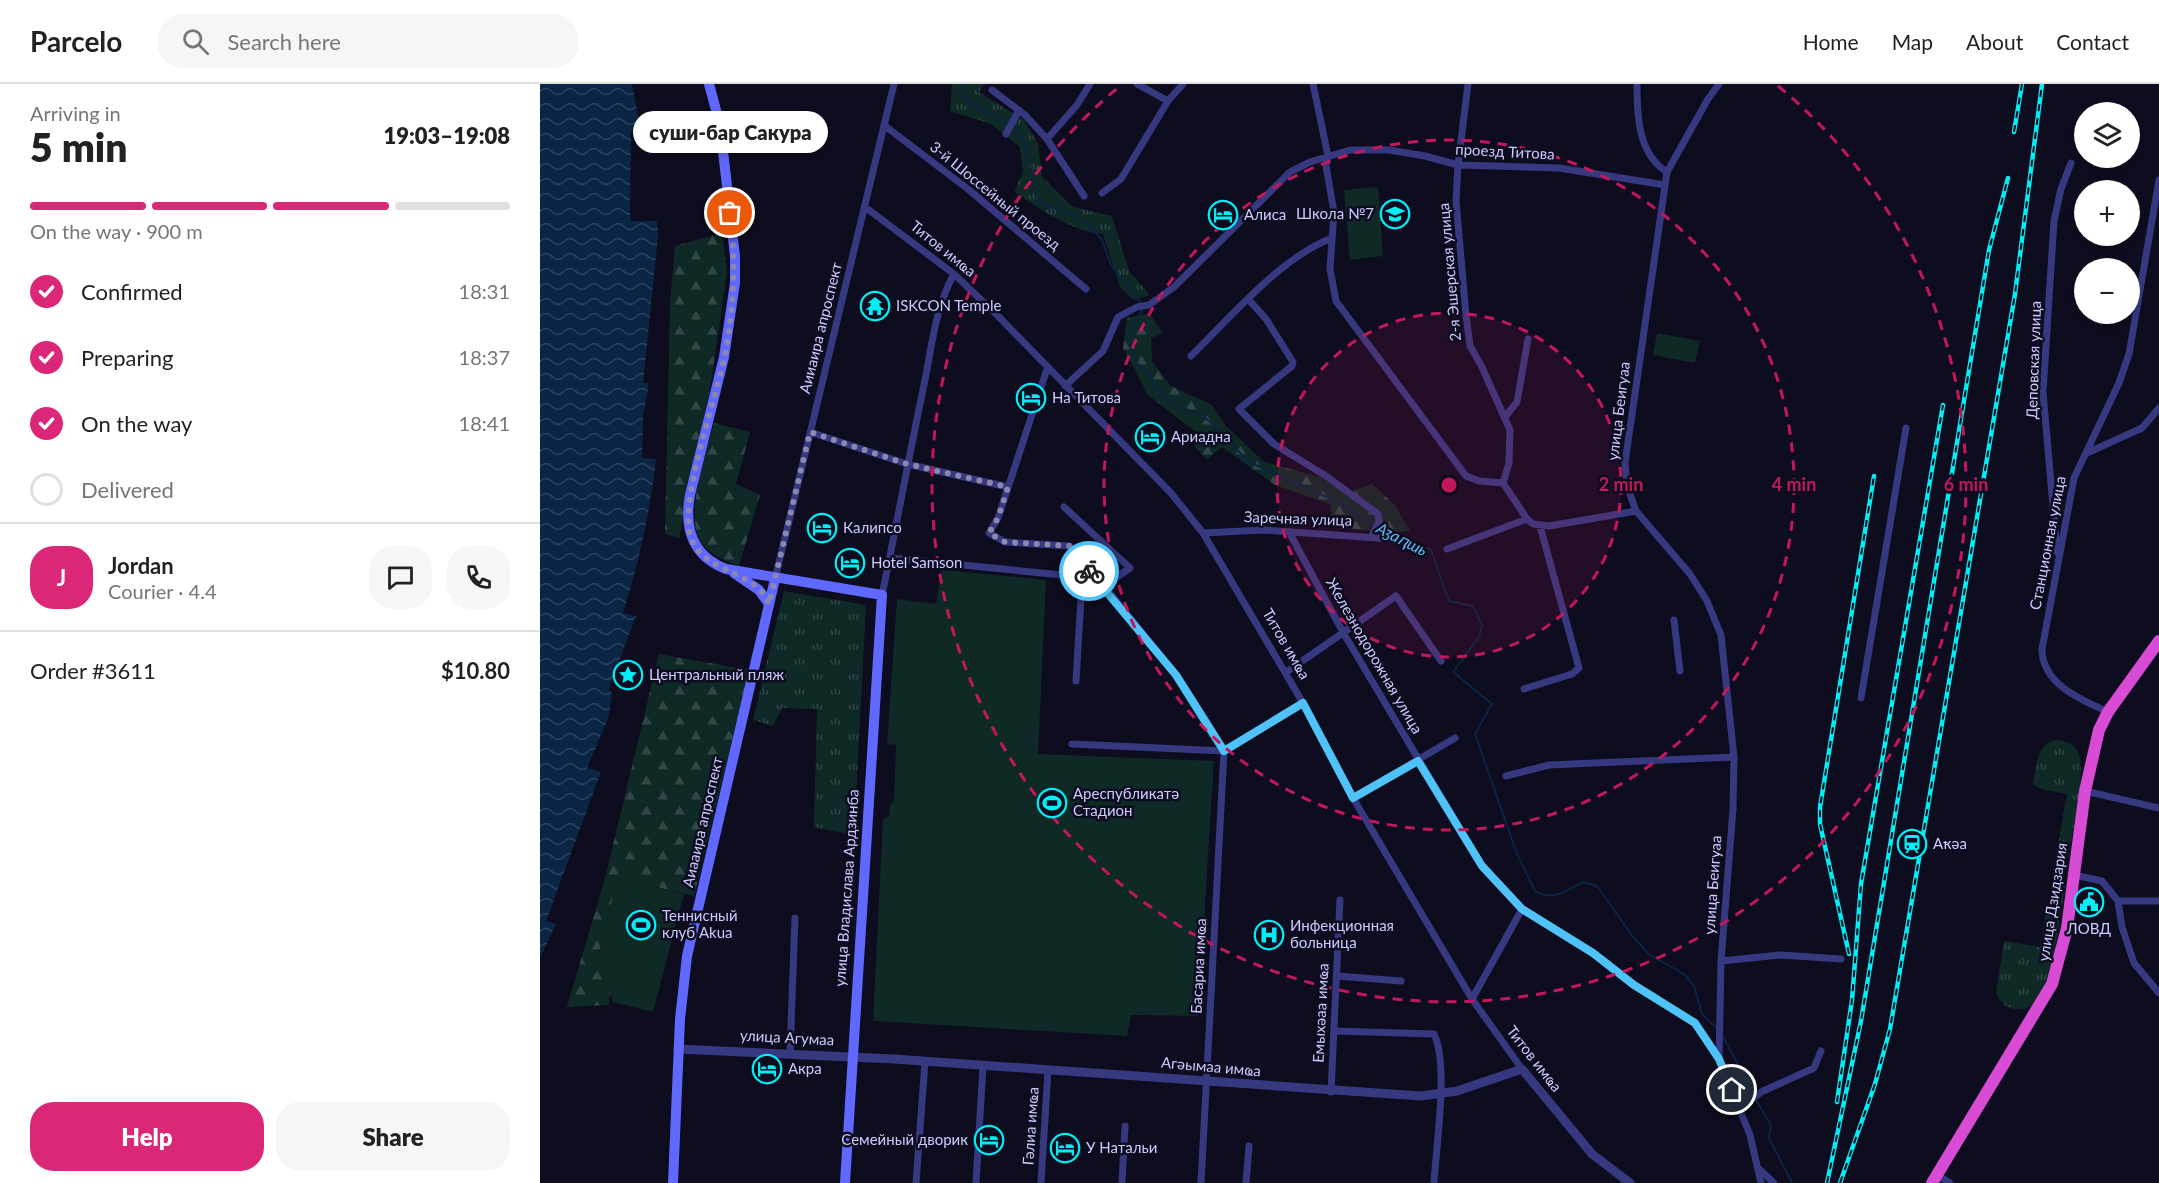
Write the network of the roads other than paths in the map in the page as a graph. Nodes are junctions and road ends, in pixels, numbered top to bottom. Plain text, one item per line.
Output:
1 (710, 84) edge
2 (894, 84) edge
3 (1090, 84) edge
4 (1137, 84) edge
5 (1183, 84) edge
6 (1312, 84) edge
7 (1468, 84) edge
8 (1637, 84) edge
9 (1719, 84) edge
10 (992, 90) dead end
11 (1168, 101) junction
12 (1019, 110) junction
13 (885, 126) junction
14 (1006, 134) dead end
15 (1047, 139) junction
16 (1328, 156) junction
17 (2071, 163) dead end
18 (1458, 165) junction
19 (1667, 172) junction
20 (2159, 180) edge
21 (1665, 185) junction
22 (1102, 193) dead end
23 (1084, 196) dead end
24 (865, 207) junction
25 (1332, 238) junction
26 (954, 274) junction
27 (1086, 289) dead end
28 (1249, 300) junction
29 (1528, 339) dead end
30 (1191, 356) dead end
31 (1047, 369) junction
32 (1065, 386) junction
33 (2159, 408) edge
34 (1505, 417) junction
35 (1906, 428) dead end
36 (810, 432) junction
37 (2087, 453) junction
38 (907, 464) junction
39 (1503, 483) junction
40 (1008, 487) junction
41 (1064, 507) dead end
42 (1636, 511) junction
43 (1527, 519) junction
44 (1540, 526) junction
45 (1289, 532) junction
46 (1203, 533) junction
47 (1372, 534) junction
48 (1392, 539) dead end
49 (1447, 549) dead end
50 (892, 558) junction
51 (2057, 561) junction
52 (726, 569) junction
53 (775, 579) junction
54 (1098, 583) junction
55 (882, 595) junction
56 (769, 604) junction
57 (1674, 620) dead end
58 (1344, 634) junction
59 (2159, 641) edge
60 (1441, 661) dead end
61 (1680, 671) dead end
62 (1285, 673) junction
63 (1076, 681) dead end
64 (1524, 689) dead end
65 (1861, 698) dead end
66 (1303, 703) junction
67 (2108, 712) junction
68 (1455, 738) dead end
69 (1072, 744) dead end
70 (1224, 751) junction
71 (1734, 757) junction
72 (1418, 761) junction
73 (1506, 776) dead end
74 (2085, 791) junction
75 (1353, 798) junction
76 (2159, 807) edge
77 (2074, 875) junction
78 (1340, 900) dead end
79 (2118, 901) junction
80 (2159, 901) edge
81 (1522, 909) junction
82 (795, 918) dead end
83 (1841, 960) dead end
84 (1721, 961) junction
85 (1336, 976) junction
86 (1401, 981) dead end
87 (2159, 993) edge
88 (1472, 999) junction
89 (1334, 1031) junction
90 (678, 1049) junction
91 (1821, 1051) dead end
92 (790, 1053) junction
93 (851, 1057) junction
94 (894, 1059) joint
95 (1719, 1059) junction
96 (925, 1062) junction
97 (983, 1066) junction
98 (1522, 1070) junction
99 (1048, 1071) junction
100 (1206, 1082) junction
101 (1331, 1092) junction
102 (1440, 1095) junction
103 (1743, 1106) junction
104 (1125, 1126) dead end
105 (1249, 1146) dead end
106 (1757, 1167) junction
107 (1934, 1179) edge
108 (673, 1183) edge
109 (845, 1183) edge
110 (916, 1183) edge
111 (976, 1183) edge
112 (1041, 1183) edge
113 (1122, 1183) edge
114 (1201, 1183) edge
115 (1246, 1183) edge
116 (1434, 1183) edge
117 (1630, 1183) edge
118 (1761, 1183) edge
119 (1774, 1183) edge
120 (1950, 1183) edge

1 - 52 main road
2 - 13 street, Аииаира апроспект
3 - 15 street
4 - 11 street
5 - 11 street
6 - 16 street
7 - 18 street, 2-я Эшерская улица
8 - 19 street
9 - 19 street, улица Беигуаа
10 - 12 street
11 - 22 street
12 - 14 street
12 - 15 street
13 - 24 street, Аииаира апроспект
13 - 27 street, 3-й Шоссейный проезд
15 - 23 street
16 - 18 street, проезд Титова
16 - 25 street
16 - 32 street, проезд Титова
17 - 51 street, Деповская улица
18 - 21 street, проезд Титова
18 - 34 street, 2-я Эшерская улица
19 - 21 street, улица Беигуаа
20 - 37 street, Станционная улица
21 - 42 street, улица Беигуаа
24 - 26 street, Титов имҩа
24 - 36 street, Аииаира апроспект
25 - 28 street
25 - 39 street
26 - 31 street, Титов имҩа
26 - 38 street
28 - 30 street
28 - 47 street
29 - 34 street
31 - 32 street, Титов имҩа
31 - 40 street
32 - 46 street, Титов имҩа
33 - 37 street
34 - 39 street, 2-я Эшерская улица
35 - 65 street
36 - 38 street
36 - 53 street, Аииаира апроспект
37 - 51 street, Станционная улица
38 - 40 street
38 - 50 street
39 - 43 street
40 - 54 street
41 - 54 street
42 - 44 street
42 - 71 street, улица Беигуаа
43 - 44 street
43 - 49 street
44 - 64 street
45 - 46 street, Заречная улица
45 - 47 street, Заречная улица
45 - 58 street, Железнодорожная улица
46 - 62 street, Титов имҩа
47 - 48 street, Заречная улица
50 - 54 street
50 - 55 street
51 - 67 street, Станционная улица
52 - 53 main road
52 - 56 main road
53 - 55 main road
53 - 56 main road, Аиааира апроспект
54 - 63 street
54 - 70 street
55 - 93 main road, улица Владислава Ардзинба
56 - 90 main road, Аиааира апроспект
57 - 61 street
58 - 60 street
58 - 62 street
58 - 72 street, Железнодорожная улица
59 - 67 highway, улица Дзидзария
62 - 66 street, Титов имҩа
66 - 70 street
66 - 75 street, Титов имҩа
67 - 74 highway, улица Дзидзария
68 - 72 street
69 - 70 street
70 - 100 street, Басариа имҩа
71 - 73 street
71 - 84 street, улица Беигуаа
72 - 75 street
72 - 81 street, Железнодорожная улица
74 - 76 street
74 - 77 highway, улица Дзидзария
75 - 88 street, Титов имҩа
77 - 79 street
77 - 107 highway, улица Дзидзария
78 - 85 street, Емыхәаа имҩа
79 - 80 street
79 - 87 street
81 - 88 street
81 - 95 street, Железнодорожная улица
82 - 92 street
83 - 84 street
84 - 95 street, улица Беигуаа
85 - 86 street
85 - 89 street, Емыхәаа имҩа
88 - 98 street, Титов имҩа
89 - 101 street, Емыхәаа имҩа
89 - 102 street
90 - 92 street, улица Агумаа
90 - 108 main road, Аиааира апроспект
91 - 103 street
92 - 93 street, улица Агумаа
93 - 94 street, улица Агумаа
93 - 109 main road, улица Владислава Ардзинба
94 - 96 street, Агәымаа имҩа
95 - 103 street
96 - 97 street, Агәымаа имҩа
96 - 110 street
97 - 99 street, Агәымаа имҩа
97 - 111 street
98 - 102 street, Агәымаа имҩа
98 - 117 street, Титов имҩа
99 - 100 street, Агәымаа имҩа
99 - 112 street, Гәлиа имҩа
100 - 101 street, Агәымаа имҩа
100 - 114 street, Басариа имҩа
101 - 102 street, Агәымаа имҩа
102 - 116 street
103 - 106 street
104 - 113 street
105 - 115 street
106 - 118 street
106 - 119 street
107 - 120 street

